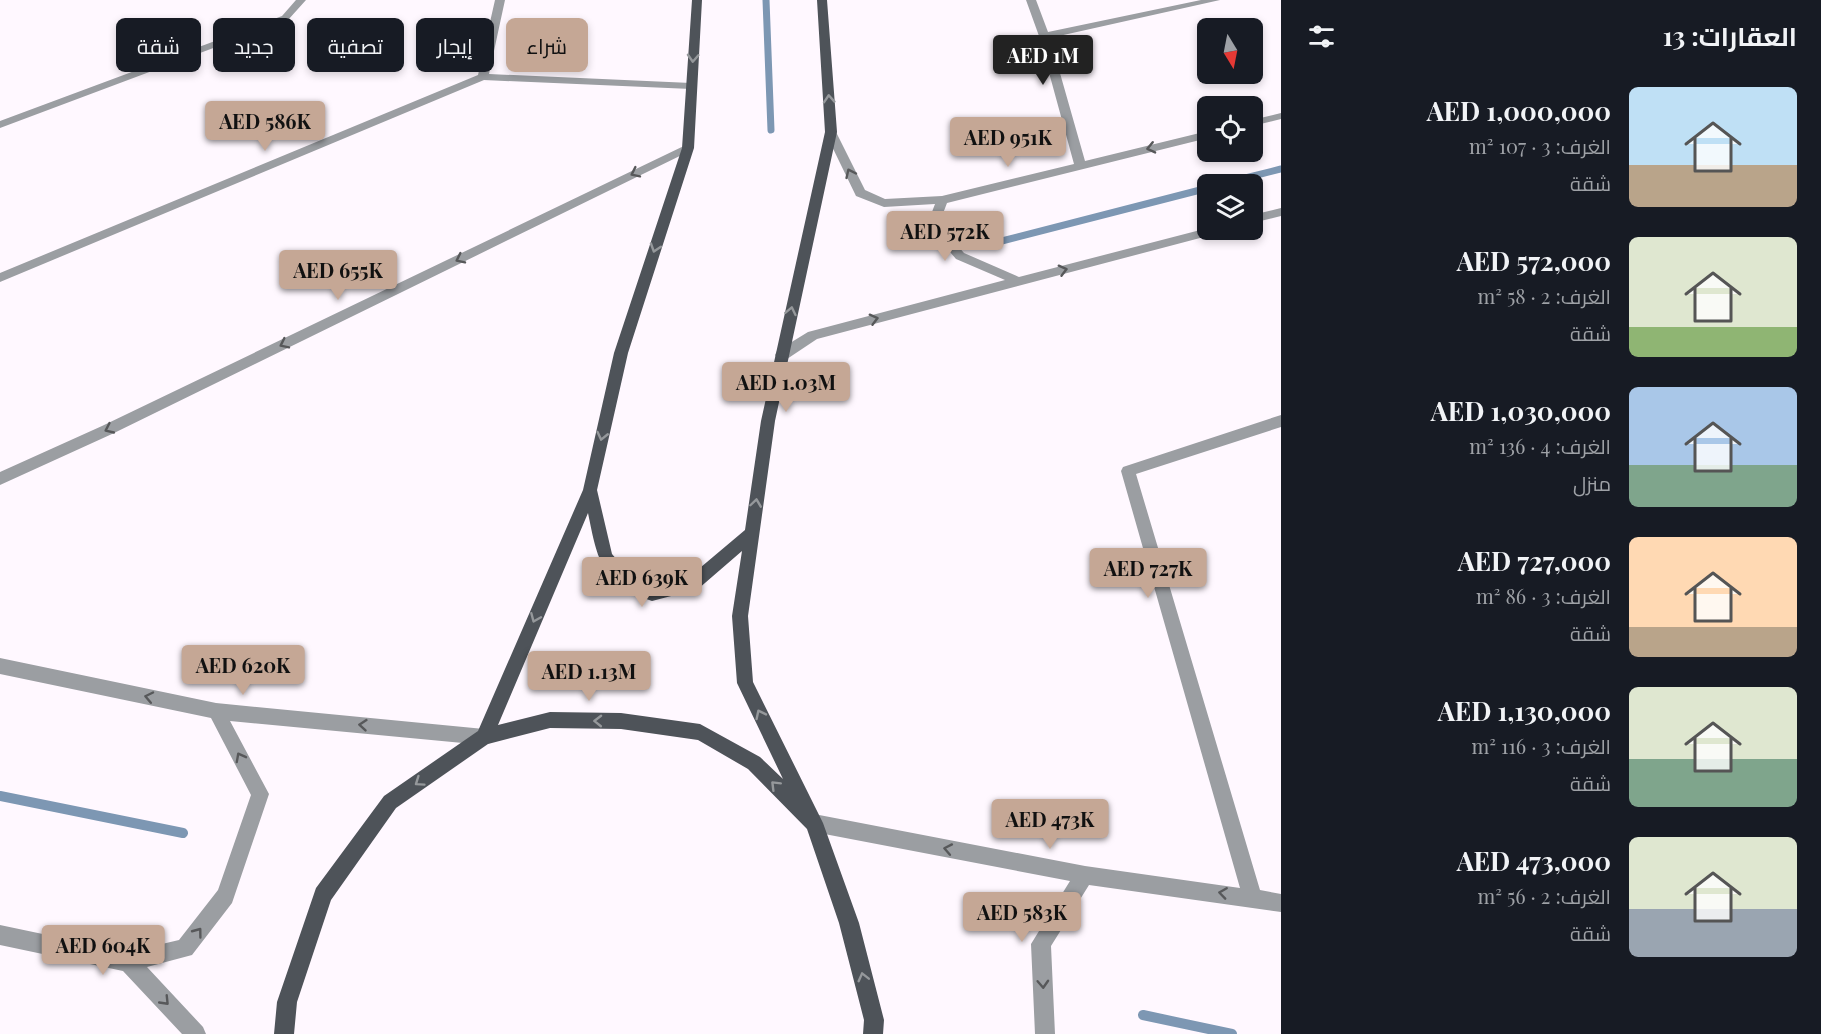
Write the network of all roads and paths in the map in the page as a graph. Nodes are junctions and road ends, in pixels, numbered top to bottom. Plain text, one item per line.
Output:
1 (301, 0) edge
2 (500, 0) edge
3 (697, 0) edge
4 (822, 0) edge
5 (1031, 0) edge
6 (1215, 0) edge
7 (1044, 36) junction
8 (483, 77) junction
9 (692, 86) junction
10 (1281, 117) edge
11 (1263, 121) edge
12 (0, 125) edge
13 (831, 132) junction
14 (1197, 137) edge
15 (688, 148) junction
16 (1080, 164) junction
17 (942, 200) junction
18 (1281, 212) edge
19 (1263, 216) edge
20 (1197, 235) edge
21 (0, 278) edge
22 (1020, 282) junction
23 (782, 355) junction
24 (1281, 421) edge
25 (0, 479) edge
26 (590, 490) junction
27 (752, 534) junction
28 (0, 666) edge
29 (216, 711) junction
30 (484, 737) junction
31 (814, 823) junction
32 (1085, 875) junction
33 (1252, 897) junction
34 (1281, 903) edge
35 (0, 935) edge
36 (128, 963) junction
37 (196, 1034) edge
38 (284, 1034) edge
39 (873, 1034) edge
40 (1045, 1034) edge

1 - 12 street
2 - 8 street
3 -> 9 main road
13 -> 4 main road
5 - 7 street
6 - 7 street
7 - 16 street
8 - 9 street
8 - 21 street
9 - 15 main road
10 - 11 street
17 -> 13 street
23 -> 13 main road
14 -> 16 street
15 -> 25 street
15 -> 26 main road
16 - 17 street
17 - 22 street
18 - 19 street
22 -> 20 street
23 -> 22 street
27 -> 23 main road
24 - 33 street
26 - 27 main road
26 -> 30 main road
31 -> 27 main road
29 -> 28 street
30 -> 29 street
36 -> 29 street
31 -> 30 main road
30 -> 38 main road
32 -> 31 street
39 -> 31 main road
33 -> 32 street
32 -> 40 street
33 - 34 street
35 - 36 street
36 -> 37 street

